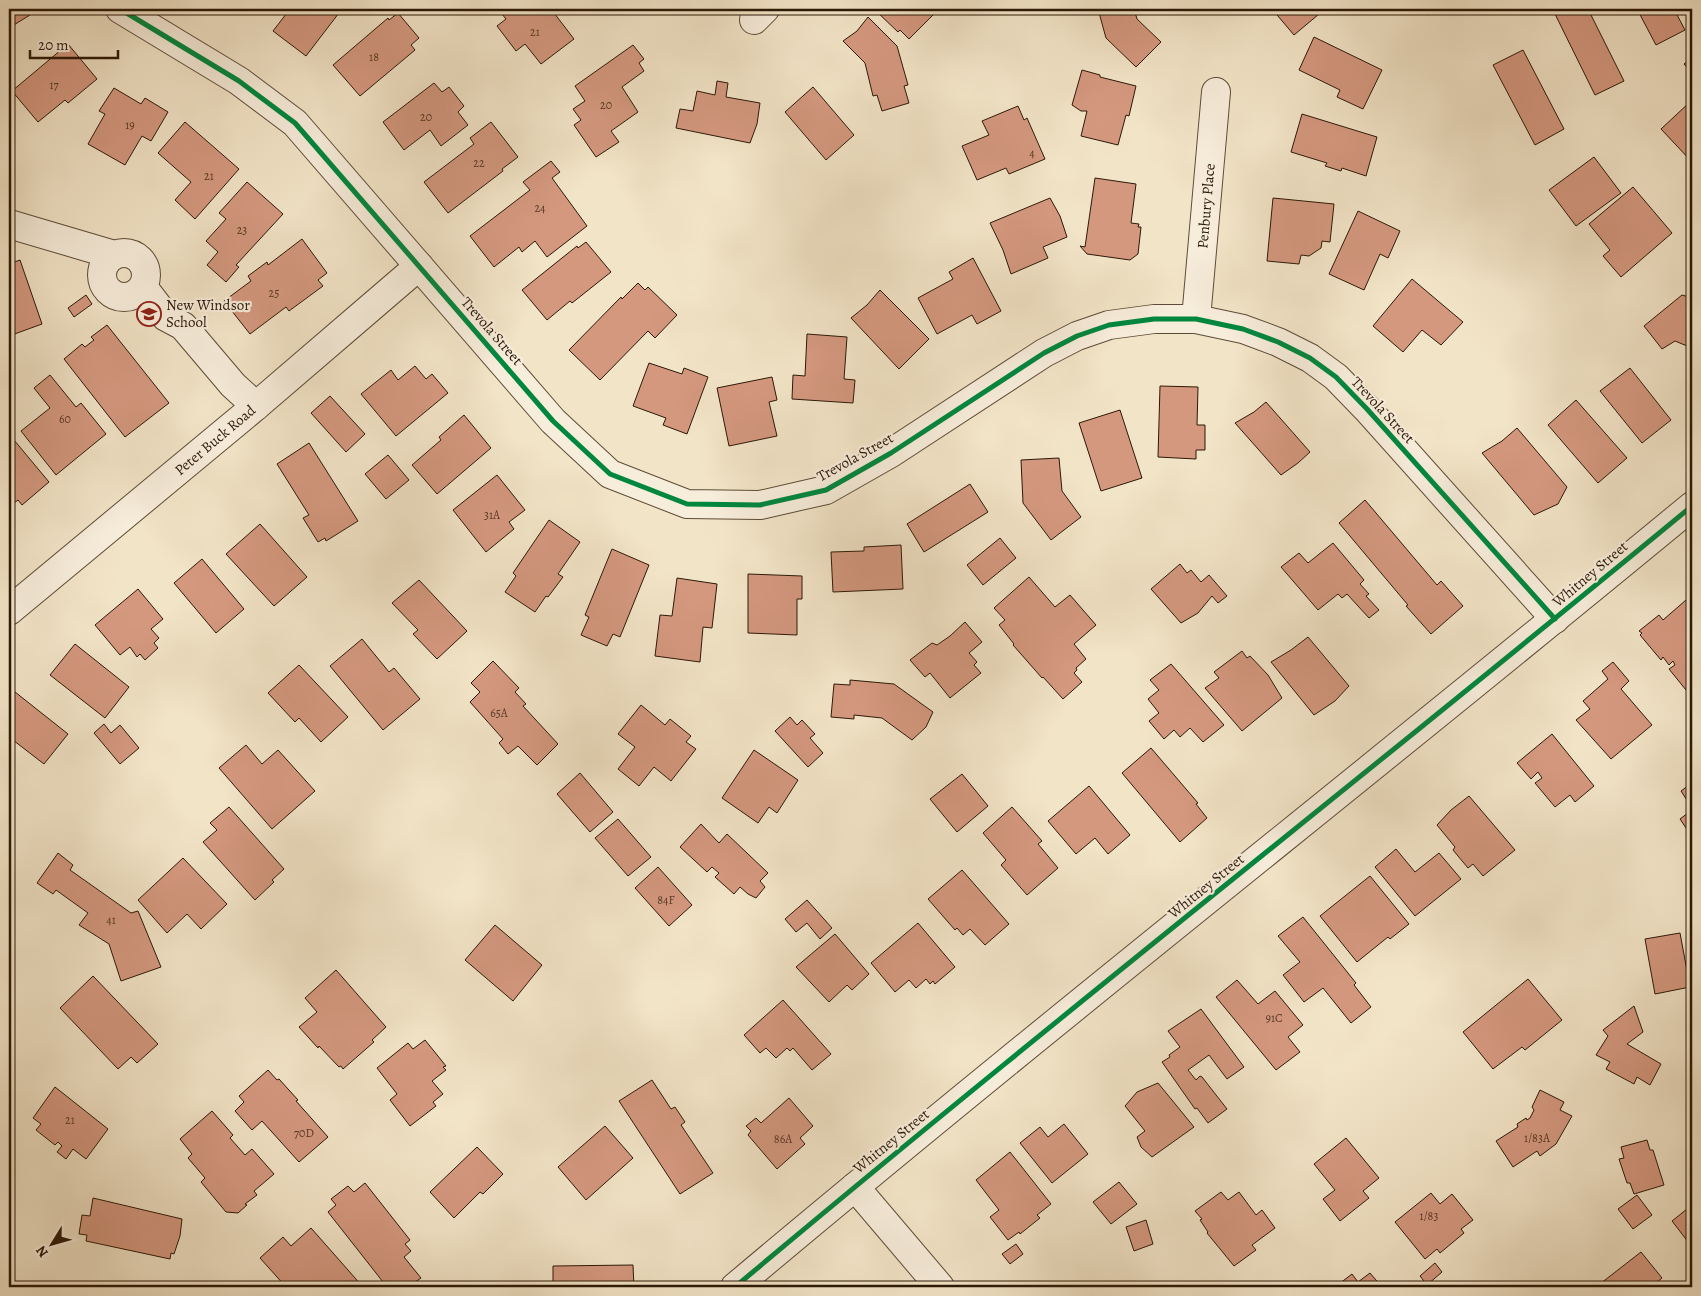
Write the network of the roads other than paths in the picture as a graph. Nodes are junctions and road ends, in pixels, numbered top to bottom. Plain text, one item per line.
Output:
1 (120, 9) edge
2 (1216, 92) dead end
3 (9, 224) edge
4 (419, 266) junction
5 (1196, 319) junction
6 (256, 406) junction
7 (1692, 506) edge
8 (9, 611) edge
9 (1556, 619) junction
10 (855, 1186) junction
11 (735, 1287) edge
12 (940, 1287) edge

1 - 4 street, Trevola Street
2 - 5 street, Penbury Place
3 - 6 street
4 - 5 street, Trevola Street
4 - 6 street, Peter Buck Road
5 - 9 street, Trevola Street
6 - 8 street, Peter Buck Road
7 - 9 street, Whitney Street
9 - 10 street, Whitney Street
10 - 11 street, Whitney Street
10 - 12 street

